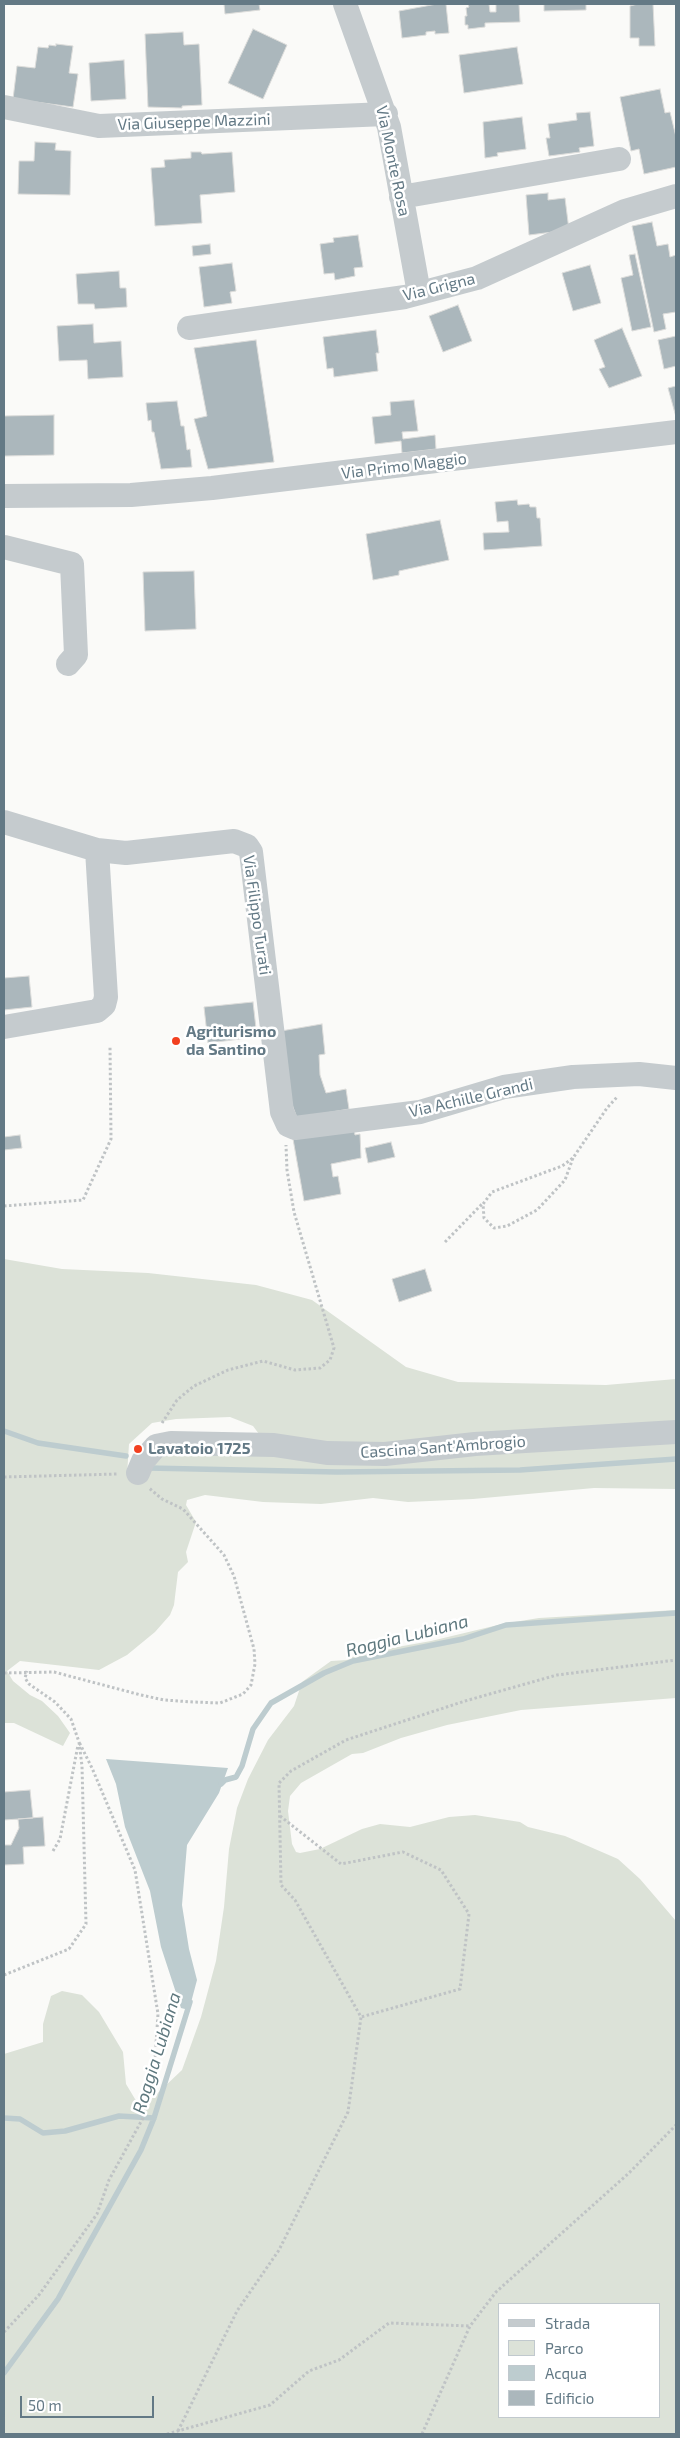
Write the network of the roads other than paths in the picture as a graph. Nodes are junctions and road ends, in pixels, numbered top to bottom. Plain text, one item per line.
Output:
1 (344, 4) edge
2 (4, 107) edge
3 (386, 114) junction
4 (619, 158) dead end
5 (676, 196) edge
6 (401, 197) junction
7 (420, 293) junction
8 (189, 328) dead end
9 (676, 432) edge
10 (4, 496) edge
11 (4, 547) edge
12 (68, 664) dead end
13 (4, 822) edge
14 (97, 850) junction
15 (4, 1027) edge
16 (676, 1078) edge
17 (292, 1126) joint
18 (676, 1432) edge
19 (138, 1473) road end

1 - 3 street, Via Monte Rosa
2 - 3 street, Via Giuseppe Mazzini
3 - 6 street, Via Monte Rosa
4 - 6 street
5 - 7 street, Via Grigna
6 - 7 street, Via Monte Rosa
7 - 8 street, Via Grigna
9 - 10 street, Via Primo Maggio
11 - 12 street
13 - 14 street, Via Filippo Turati
14 - 15 street
14 - 17 street, Via Filippo Turati
16 - 17 street, Via Achille Grandi
18 - 19 street, Cascina Sant'Ambrogio

